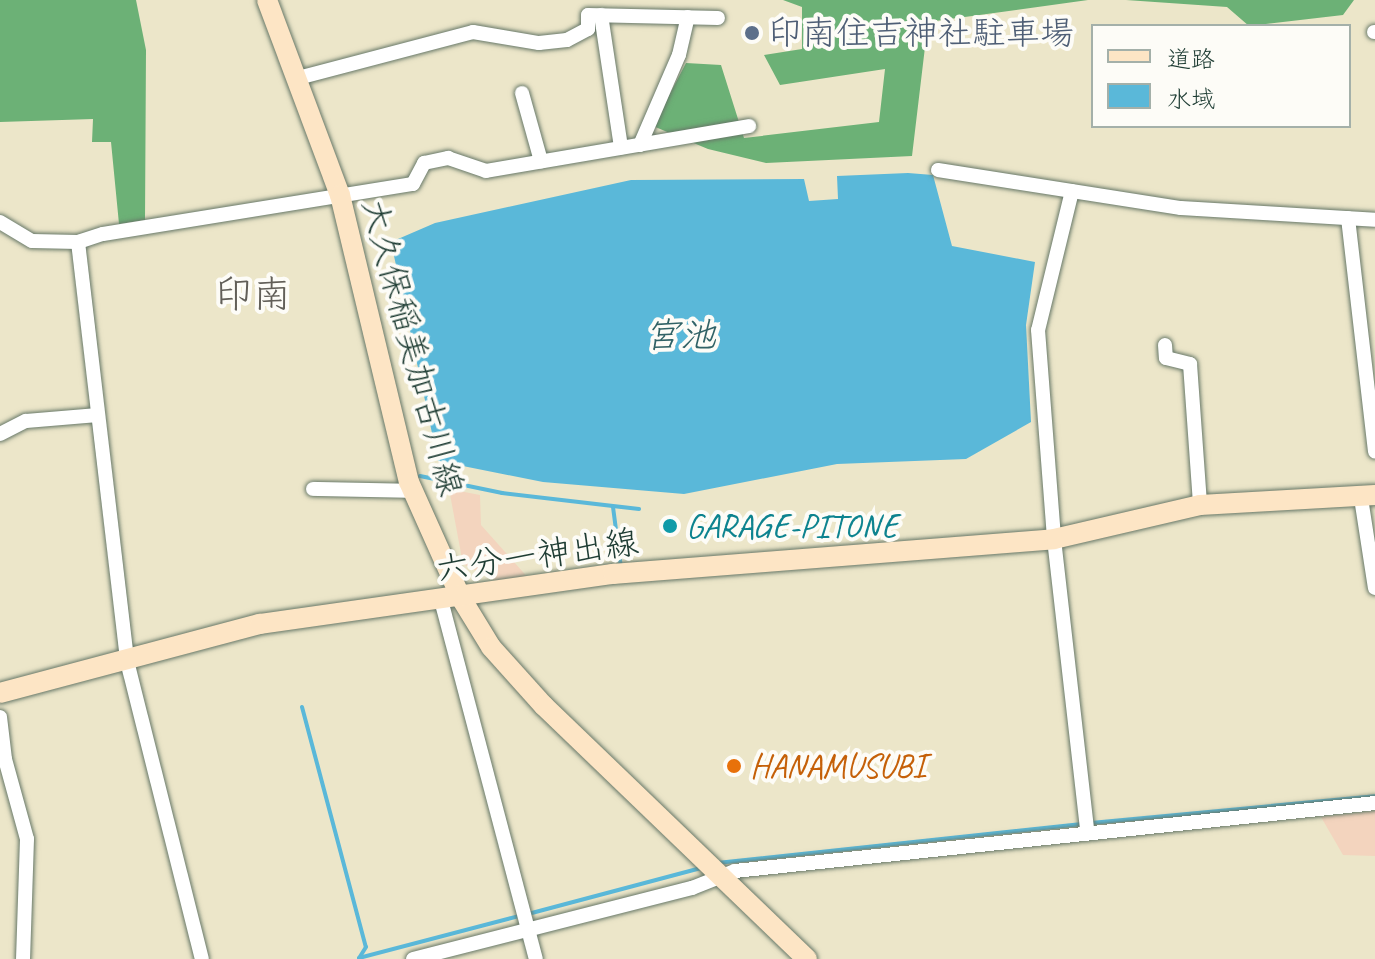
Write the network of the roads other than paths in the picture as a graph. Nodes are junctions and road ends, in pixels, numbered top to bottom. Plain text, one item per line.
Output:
1 (267, 0) edge
2 (601, 15) junction
3 (688, 17) junction
4 (718, 18) dead end
5 (298, 78) junction
6 (522, 93) dead end
7 (749, 126) dead end
8 (640, 145) junction
9 (621, 148) junction
10 (541, 161) junction
11 (938, 170) dead end
12 (1072, 191) junction
13 (340, 195) junction
14 (1348, 218) junction
15 (1375, 220) edge
16 (0, 222) edge
17 (78, 242) junction
18 (1165, 345) dead end
19 (98, 415) junction
20 (0, 434) edge
21 (1375, 451) edge
22 (313, 489) dead end
23 (413, 491) junction
24 (1368, 496) edge
25 (1200, 505) junction
26 (1054, 539) junction
27 (1375, 588) edge
28 (451, 599) junction
29 (127, 661) junction
30 (0, 693) edge
31 (0, 717) edge
32 (1375, 803) edge
33 (1087, 830) junction
34 (720, 875) junction
35 (528, 930) junction
36 (23, 959) edge
37 (202, 959) edge
38 (413, 959) edge
39 (536, 959) edge
40 (807, 959) edge

1 - 5 main road, 大久保稲美加古川線
2 - 3 street
2 - 5 street
2 - 9 street
3 - 4 street
3 - 8 street
5 - 13 main road, 大久保稲美加古川線
6 - 10 street
7 - 8 street
8 - 9 street
9 - 10 street
10 - 13 street
11 - 12 street
12 - 14 street
12 - 26 street
13 - 17 street
13 - 23 main road, 大久保稲美加古川線
14 - 15 street
14 - 21 street
16 - 17 street
17 - 19 street
18 - 25 street
19 - 20 street
19 - 29 street
22 - 23 street
23 - 28 main road, 大久保稲美加古川線
24 - 25 main road, 六分一神出線
24 - 27 street
25 - 26 main road, 六分一神出線
26 - 28 main road, 六分一神出線
26 - 33 street
28 - 29 main road, 六分一神出線
28 - 34 main road, 大久保稲美加古川線
28 - 35 street
29 - 30 main road, 六分一神出線
29 - 37 street
31 - 36 street
32 - 33 street
33 - 34 street
34 - 35 street
34 - 40 main road, 大久保稲美加古川線
35 - 38 street
35 - 39 street

